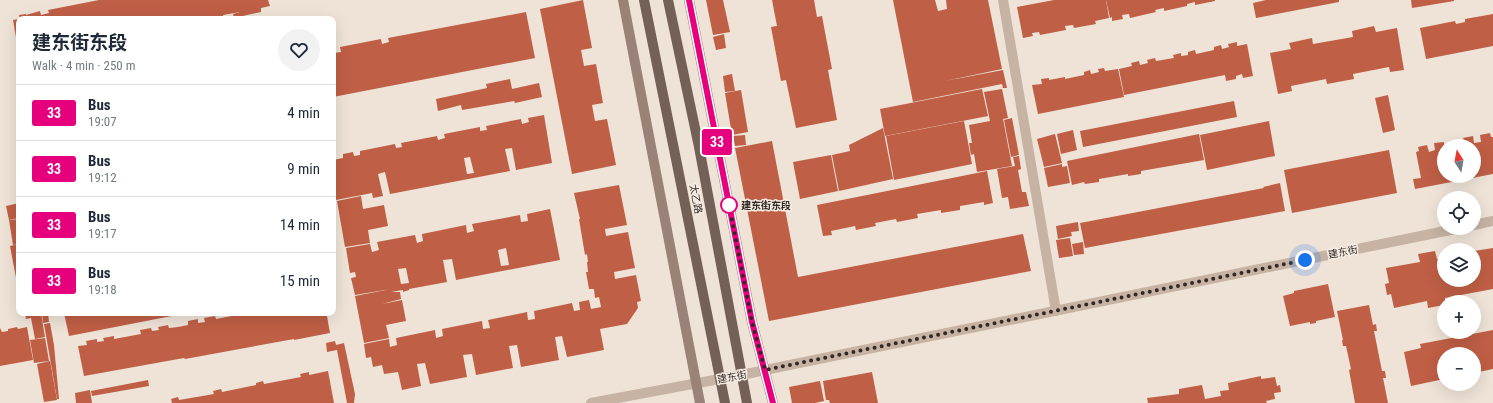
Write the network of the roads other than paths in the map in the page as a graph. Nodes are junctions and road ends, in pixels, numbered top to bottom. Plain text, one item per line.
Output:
1 (623, 0) edge
2 (644, 0) edge
3 (668, 0) edge
4 (689, 0) edge
5 (1003, 0) edge
6 (1493, 221) edge
7 (1481, 224) edge
8 (1437, 233) edge
9 (1056, 311) junction
10 (765, 370) junction
11 (741, 376) junction
12 (720, 379) junction
13 (696, 384) junction
14 (591, 403) edge
15 (700, 403) edge
16 (725, 403) edge
17 (747, 403) edge
18 (773, 403) edge

1 - 13 main road
2 - 12 main road, 太乙路
3 - 11 main road, 太乙路
4 - 10 main road
5 - 9 street
6 - 7 street
8 - 9 street, 建东街
9 - 10 street, 建东街
10 - 11 street, 建东街
10 - 18 main road
11 - 12 street, 建东街
11 - 17 main road, 太乙路
12 - 13 street, 建东街
12 - 16 main road, 太乙路
13 - 14 street, 建东街
13 - 15 main road

